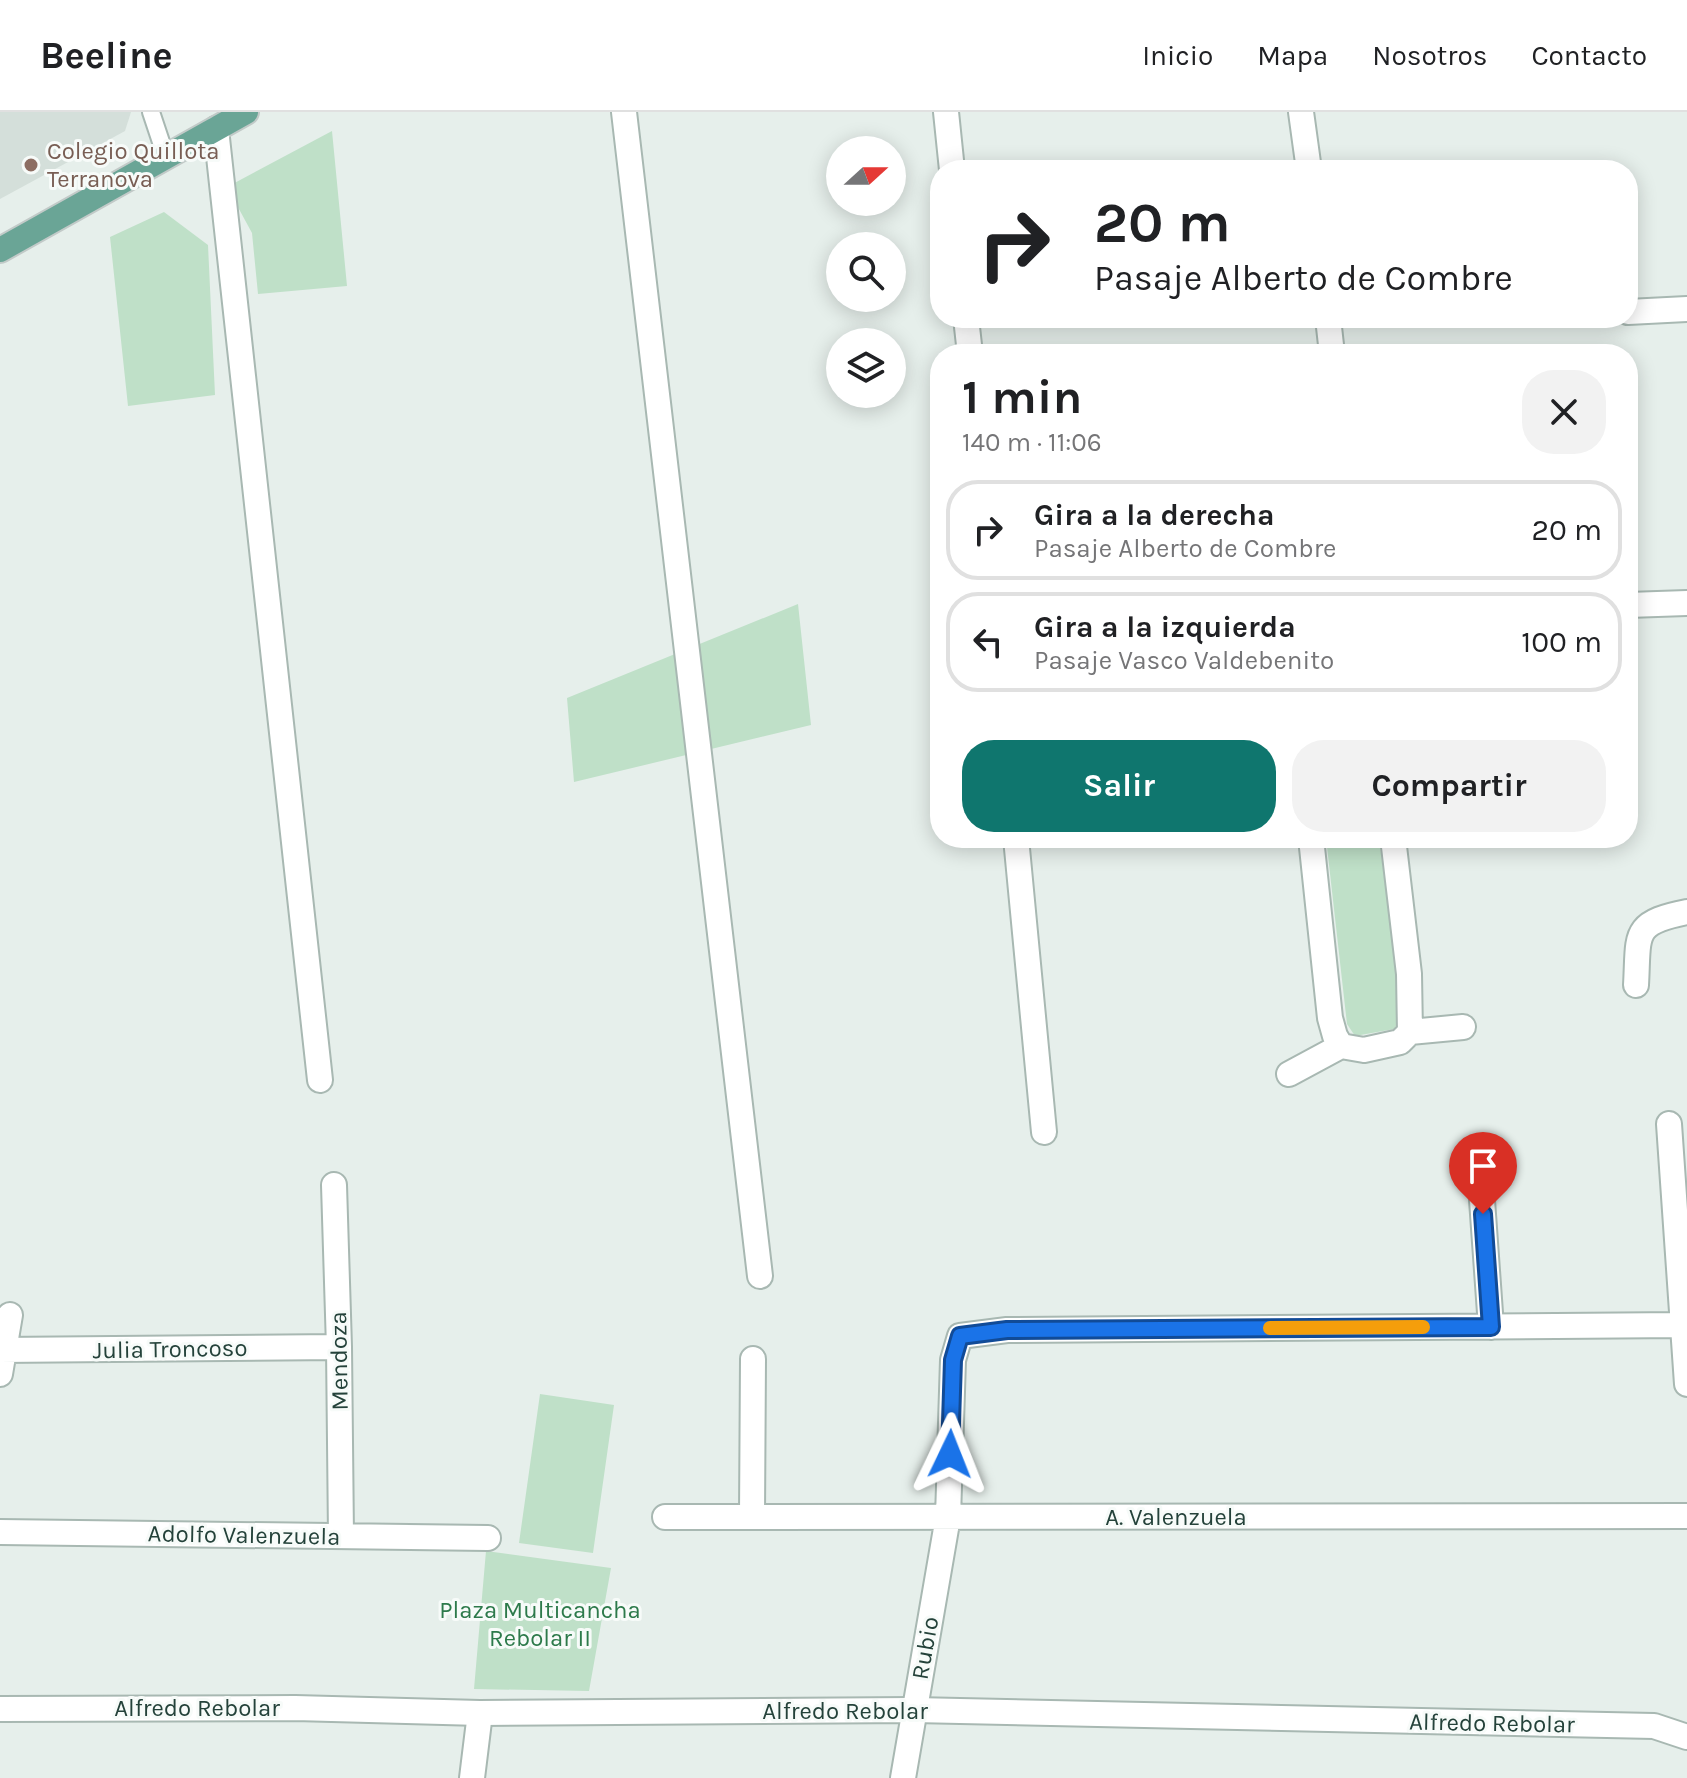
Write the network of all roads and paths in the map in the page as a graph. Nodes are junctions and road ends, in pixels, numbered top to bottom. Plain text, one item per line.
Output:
1 (151, 112) edge
2 (246, 112) edge
3 (624, 112) edge
4 (946, 112) edge
5 (1301, 112) edge
6 (216, 129) junction
7 (166, 157) junction
8 (951, 160) edge
9 (1308, 160) edge
10 (0, 250) edge
11 (1687, 309) edge
12 (1638, 311) edge
13 (1687, 603) edge
14 (1638, 605) edge
15 (1017, 848) edge
16 (1312, 848) edge
17 (1394, 848) edge
18 (1687, 912) edge
19 (1636, 985) dead end
20 (1463, 1027) dead end
21 (1410, 1032) junction
22 (1341, 1046) junction
23 (1289, 1074) dead end
24 (320, 1080) dead end
25 (1669, 1124) dead end
26 (1044, 1132) dead end
27 (334, 1185) dead end
28 (1481, 1186) dead end
29 (760, 1276) dead end
30 (10, 1315) dead end
31 (1682, 1325) junction
32 (1491, 1327) junction
33 (339, 1347) junction
34 (1, 1358) edge
35 (753, 1359) dead end
36 (1687, 1384) edge
37 (752, 1515) junction
38 (1687, 1516) edge
39 (665, 1517) dead end
40 (948, 1517) junction
41 (0, 1532) edge
42 (341, 1536) junction
43 (488, 1538) dead end
44 (0, 1709) edge
45 (914, 1710) junction
46 (480, 1713) junction
47 (1687, 1737) edge
48 (472, 1778) edge
49 (903, 1778) edge

1 - 7 lane
2 - 6 main road
3 - 29 street
4 - 8 street
5 - 9 street
6 - 7 main road
6 - 24 street
7 - 10 main road
11 - 12 street
13 - 14 street
15 - 26 street
16 - 22 street
17 - 21 street
18 - 19 street
20 - 21 street
21 - 22 street
22 - 23 street
25 - 31 street
27 - 33 street, Mendoza
28 - 32 street
30 - 34 street
31 - 32 street
31 - 36 street
32 - 40 street, Rubio
33 - 34 street, Julia Troncoso
33 - 42 street, Mendoza
35 - 37 street
37 - 39 street, A. Valenzuela
37 - 40 street, A. Valenzuela
38 - 40 street, A. Valenzuela
40 - 45 street, Rubio
41 - 42 street, Adolfo Valenzuela
42 - 43 street, Adolfo Valenzuela
44 - 46 street, Alfredo Rebolar
45 - 46 street, Alfredo Rebolar
45 - 47 street, Alfredo Rebolar
45 - 49 street, Rubio
46 - 48 street

